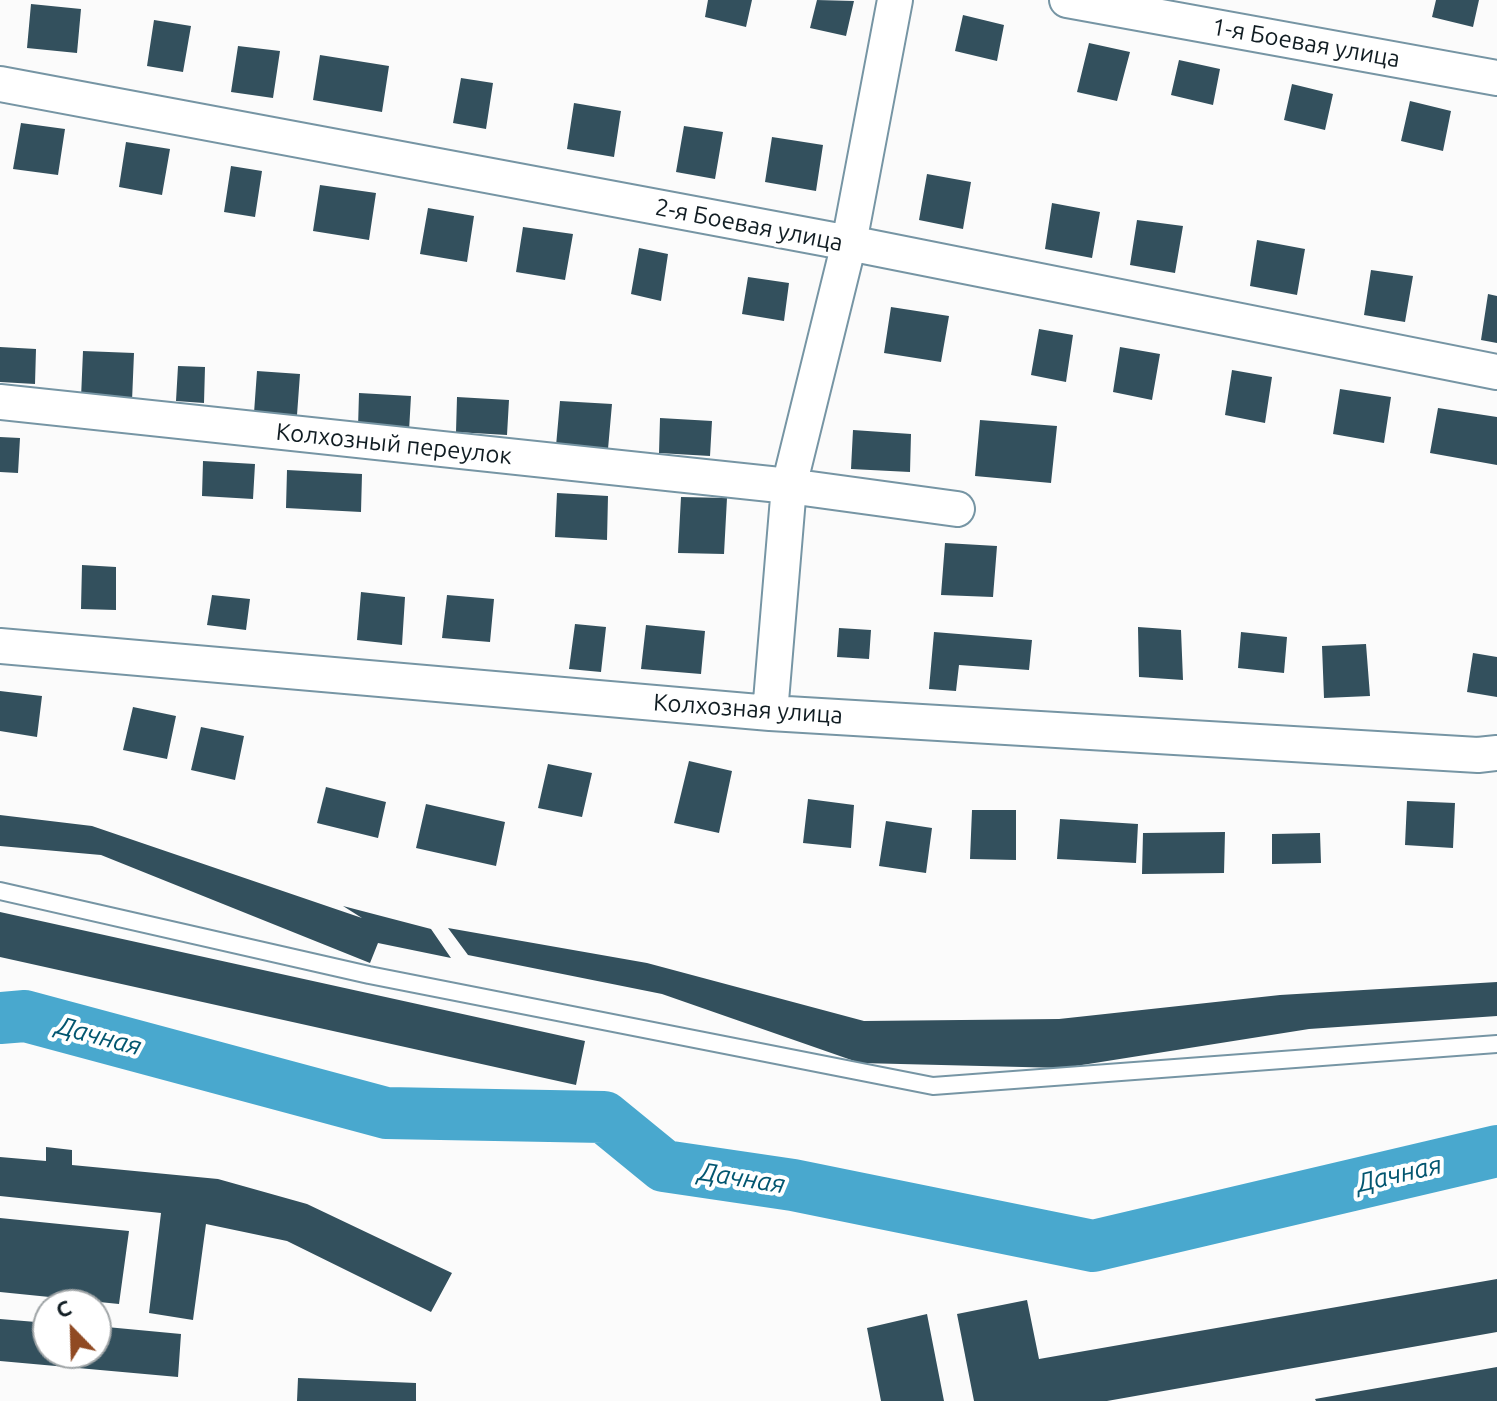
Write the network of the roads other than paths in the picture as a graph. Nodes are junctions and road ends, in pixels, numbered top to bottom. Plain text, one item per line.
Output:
1 (895, 0) edge
2 (1067, 0) edge
3 (1497, 78) edge
4 (0, 84) edge
5 (849, 243) junction
6 (1497, 372) edge
7 (0, 402) edge
8 (789, 486) junction
9 (957, 509) dead end
10 (0, 646) edge
11 (770, 713) junction
12 (1497, 753) edge
13 (0, 891) edge
14 (1497, 1044) edge

1 - 5 street
2 - 3 street, 1-я Боевая улица
4 - 5 street, 2-я Боевая улица
5 - 6 street, 2-я Боевая улица
5 - 8 street
7 - 8 street, Колхозный переулок
8 - 9 street, Колхозный переулок
8 - 11 street
10 - 11 street, Колхозная улица
11 - 12 street, Колхозная улица
13 - 14 lane

